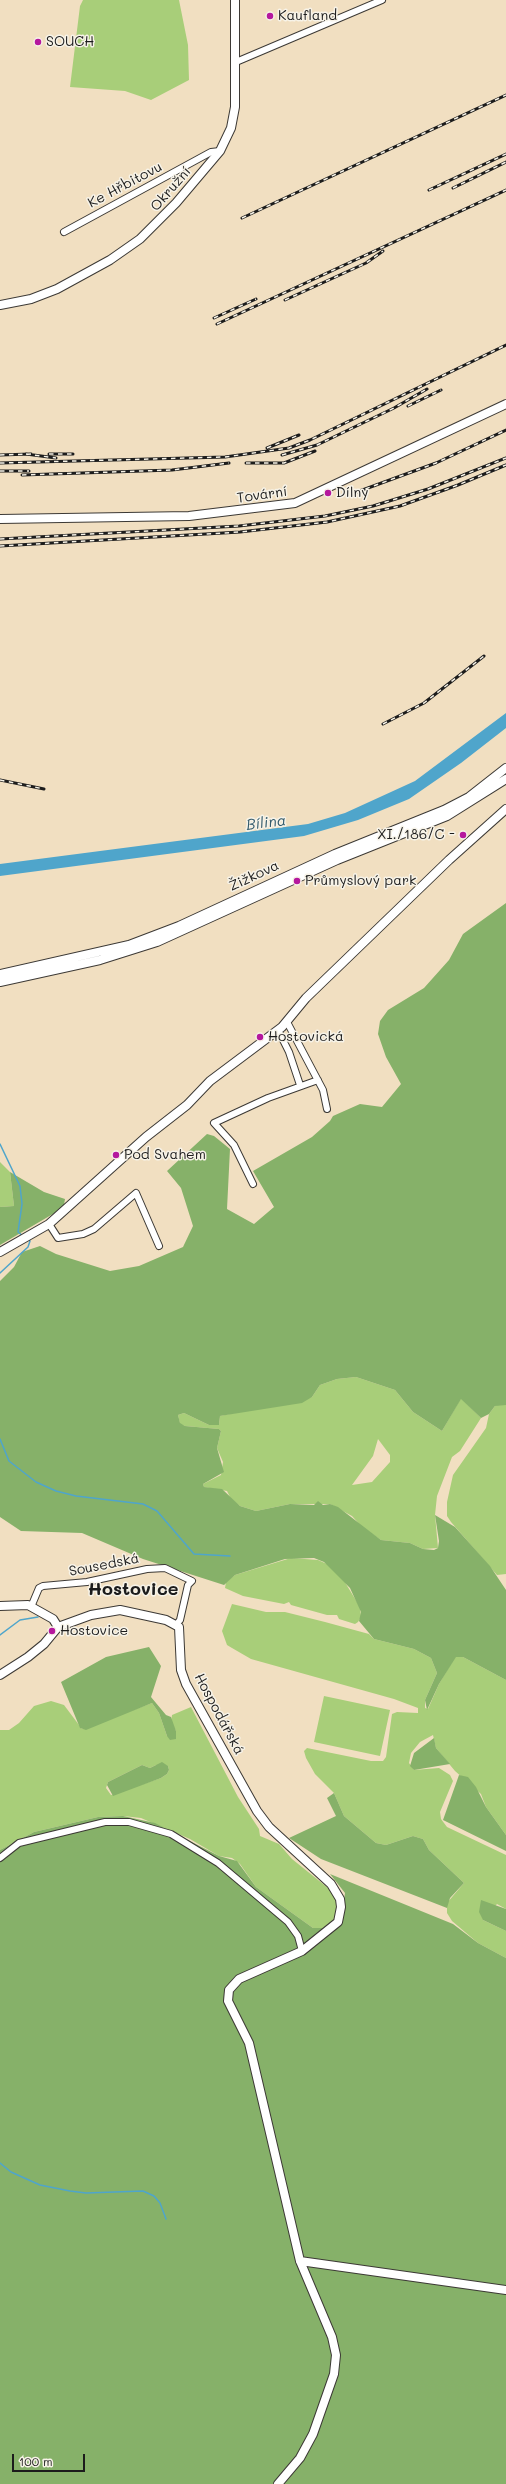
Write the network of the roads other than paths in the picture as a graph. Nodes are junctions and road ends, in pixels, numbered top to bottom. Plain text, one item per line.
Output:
1 (235, 0) edge
2 (382, 0) edge
3 (236, 62) junction
4 (220, 151) junction
5 (64, 232) dead end
6 (0, 305) edge
7 (506, 404) edge
8 (0, 519) edge
9 (506, 768) edge
10 (506, 779) edge
11 (506, 809) edge
12 (0, 974) edge
13 (0, 982) edge
14 (287, 1022) junction
15 (278, 1030) junction
16 (318, 1080) junction
17 (300, 1085) junction
18 (327, 1110) dead end
19 (253, 1184) dead end
20 (49, 1224) junction
21 (159, 1246) dead end
22 (0, 1252) edge
23 (0, 1606) edge
24 (31, 1607) junction
25 (176, 1625) junction
26 (58, 1627) junction
27 (0, 1675) edge
28 (0, 1858) edge
29 (302, 1951) junction
30 (300, 2261) junction
31 (506, 2290) edge
32 (278, 2484) edge

1 - 3 street, Okružní
2 - 3 street
3 - 4 street, Okružní
4 - 5 street, Ke Hřbitovu
4 - 6 street, Okružní
7 - 8 street, Tovární
9 - 12 street, Žižkova
10 - 13 street, Žižkova
11 - 14 street
14 - 15 street
14 - 16 street
15 - 17 street
15 - 20 street
16 - 17 street
16 - 18 street
17 - 19 street
20 - 21 street
20 - 22 street
23 - 24 street
24 - 25 street, Sousedská
24 - 26 street
25 - 26 street
25 - 29 street, Hospodářská
26 - 27 street
28 - 29 street
29 - 30 street, Hospodářská
30 - 31 street
30 - 32 street, Hospodářská

